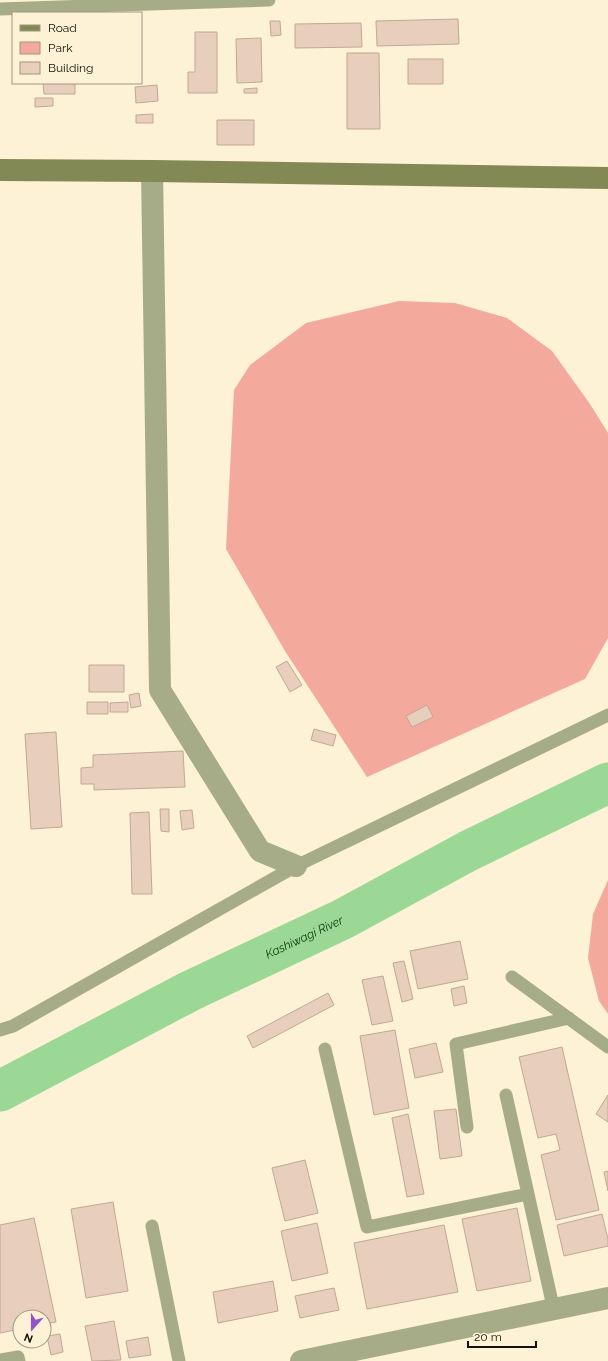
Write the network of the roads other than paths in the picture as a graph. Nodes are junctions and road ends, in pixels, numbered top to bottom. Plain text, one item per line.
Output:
1 (269, 0) edge
2 (0, 9) edge
3 (0, 170) edge
4 (152, 170) junction
5 (608, 178) edge
6 (608, 715) edge
7 (296, 866) junction
8 (512, 977) dead end
9 (569, 1018) junction
10 (0, 1030) edge
11 (608, 1047) edge
12 (325, 1049) dead end
13 (506, 1095) dead end
14 (467, 1127) dead end
15 (528, 1194) junction
16 (152, 1226) dead end
17 (608, 1298) edge
18 (554, 1310) junction
19 (0, 1360) edge
20 (19, 1361) edge
21 (179, 1361) edge
22 (301, 1361) edge

1 - 2 lane
3 - 4 street
4 - 5 street
4 - 7 street
6 - 7 lane
7 - 10 lane
8 - 9 lane
9 - 11 lane
9 - 14 lane
12 - 15 lane
13 - 15 lane
15 - 18 lane
16 - 21 lane
17 - 18 street
18 - 22 street
19 - 20 lane

